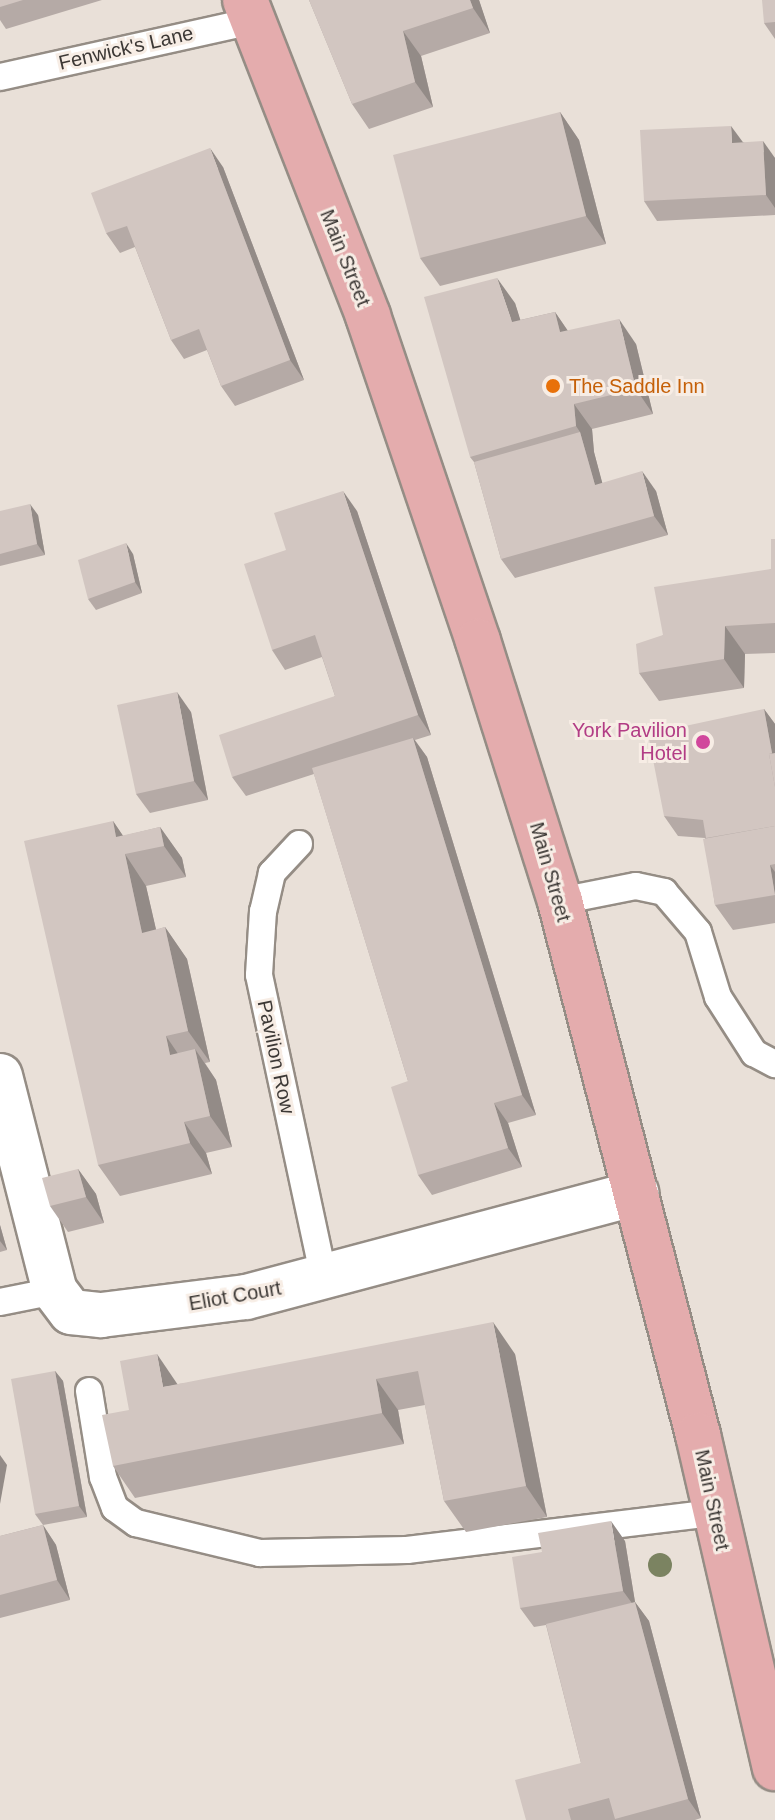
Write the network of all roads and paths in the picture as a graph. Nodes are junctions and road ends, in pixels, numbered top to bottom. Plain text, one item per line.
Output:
1 (249, 10) edge
2 (0, 77) edge
3 (299, 844) dead end
4 (560, 901) junction
5 (775, 1064) edge
6 (0, 1076) edge
7 (636, 1193) junction
8 (324, 1278) junction
9 (55, 1291) junction
10 (0, 1302) edge
11 (89, 1391) dead end
12 (714, 1513) junction
13 (775, 1768) edge

1 - 2 lane, Fenwick's Lane
1 - 4 main road, Main Street
3 - 8 lane, Pavilion Row
4 - 5 lane
4 - 7 main road, Main Street
6 - 9 street
7 - 8 street, Eliot Court
7 - 12 main road, Main Street
8 - 9 street, Eliot Court
9 - 10 lane
11 - 12 lane
12 - 13 main road, Main Street

